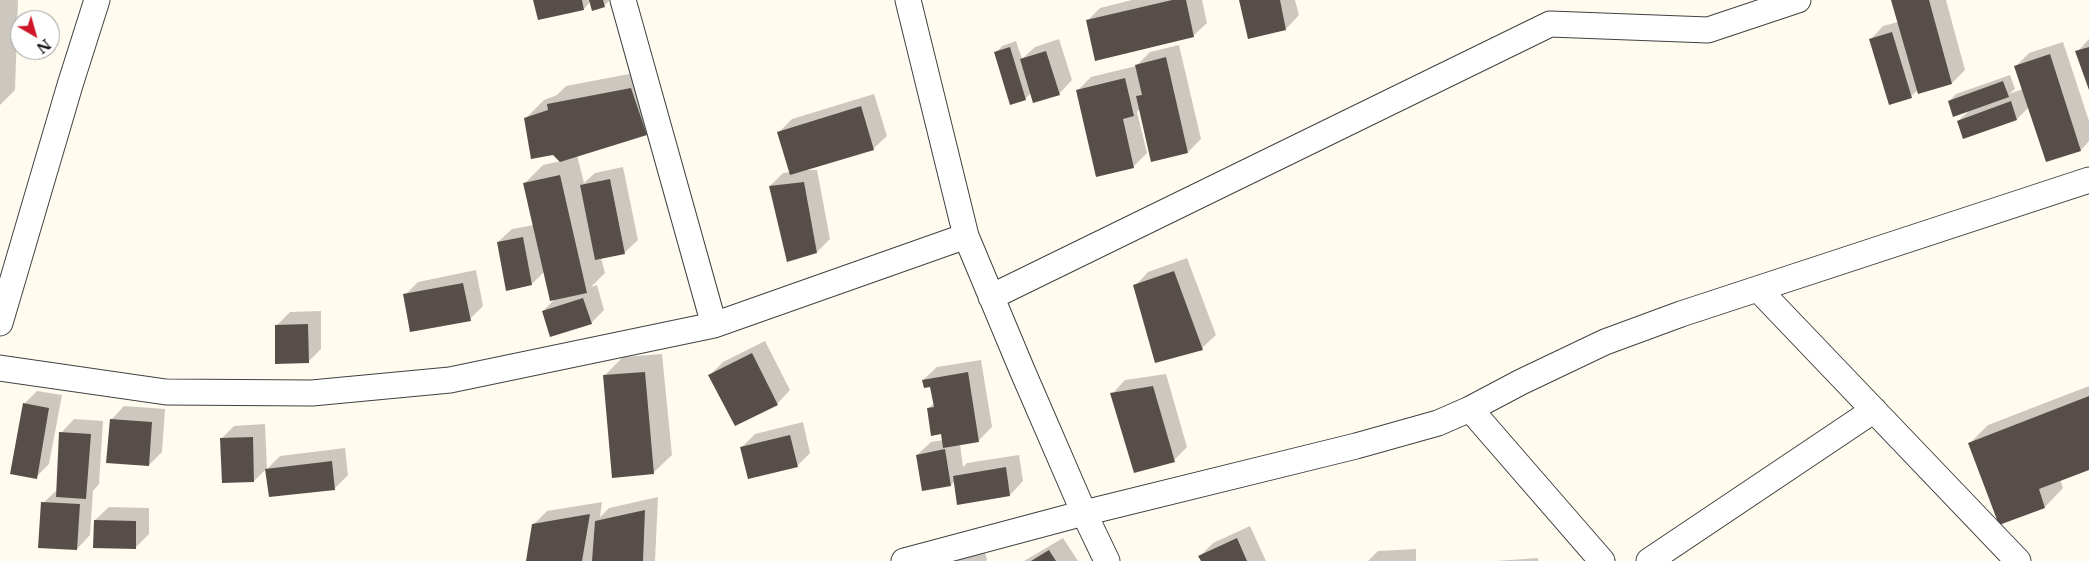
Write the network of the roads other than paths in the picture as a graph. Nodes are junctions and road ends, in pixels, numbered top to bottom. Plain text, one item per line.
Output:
1 (97, 0) edge
2 (623, 0) edge
3 (908, 0) edge
4 (1798, 0) edge
5 (2089, 180) edge
6 (966, 236) junction
7 (1758, 289) junction
8 (991, 297) junction
9 (0, 323) edge
10 (714, 325) junction
11 (0, 368) edge
12 (1470, 409) junction
13 (1874, 410) junction
14 (1084, 513) junction
15 (904, 561) edge
16 (1107, 561) edge
17 (1602, 561) edge
18 (1649, 561) edge
19 (2018, 561) edge

1 - 9 street
2 - 10 street
3 - 6 street
4 - 8 street
5 - 7 street
6 - 8 street
6 - 10 street
7 - 12 street
7 - 13 street
8 - 14 street
10 - 11 street
12 - 14 street
12 - 17 street
13 - 18 street
13 - 19 street
14 - 15 street
14 - 16 street

